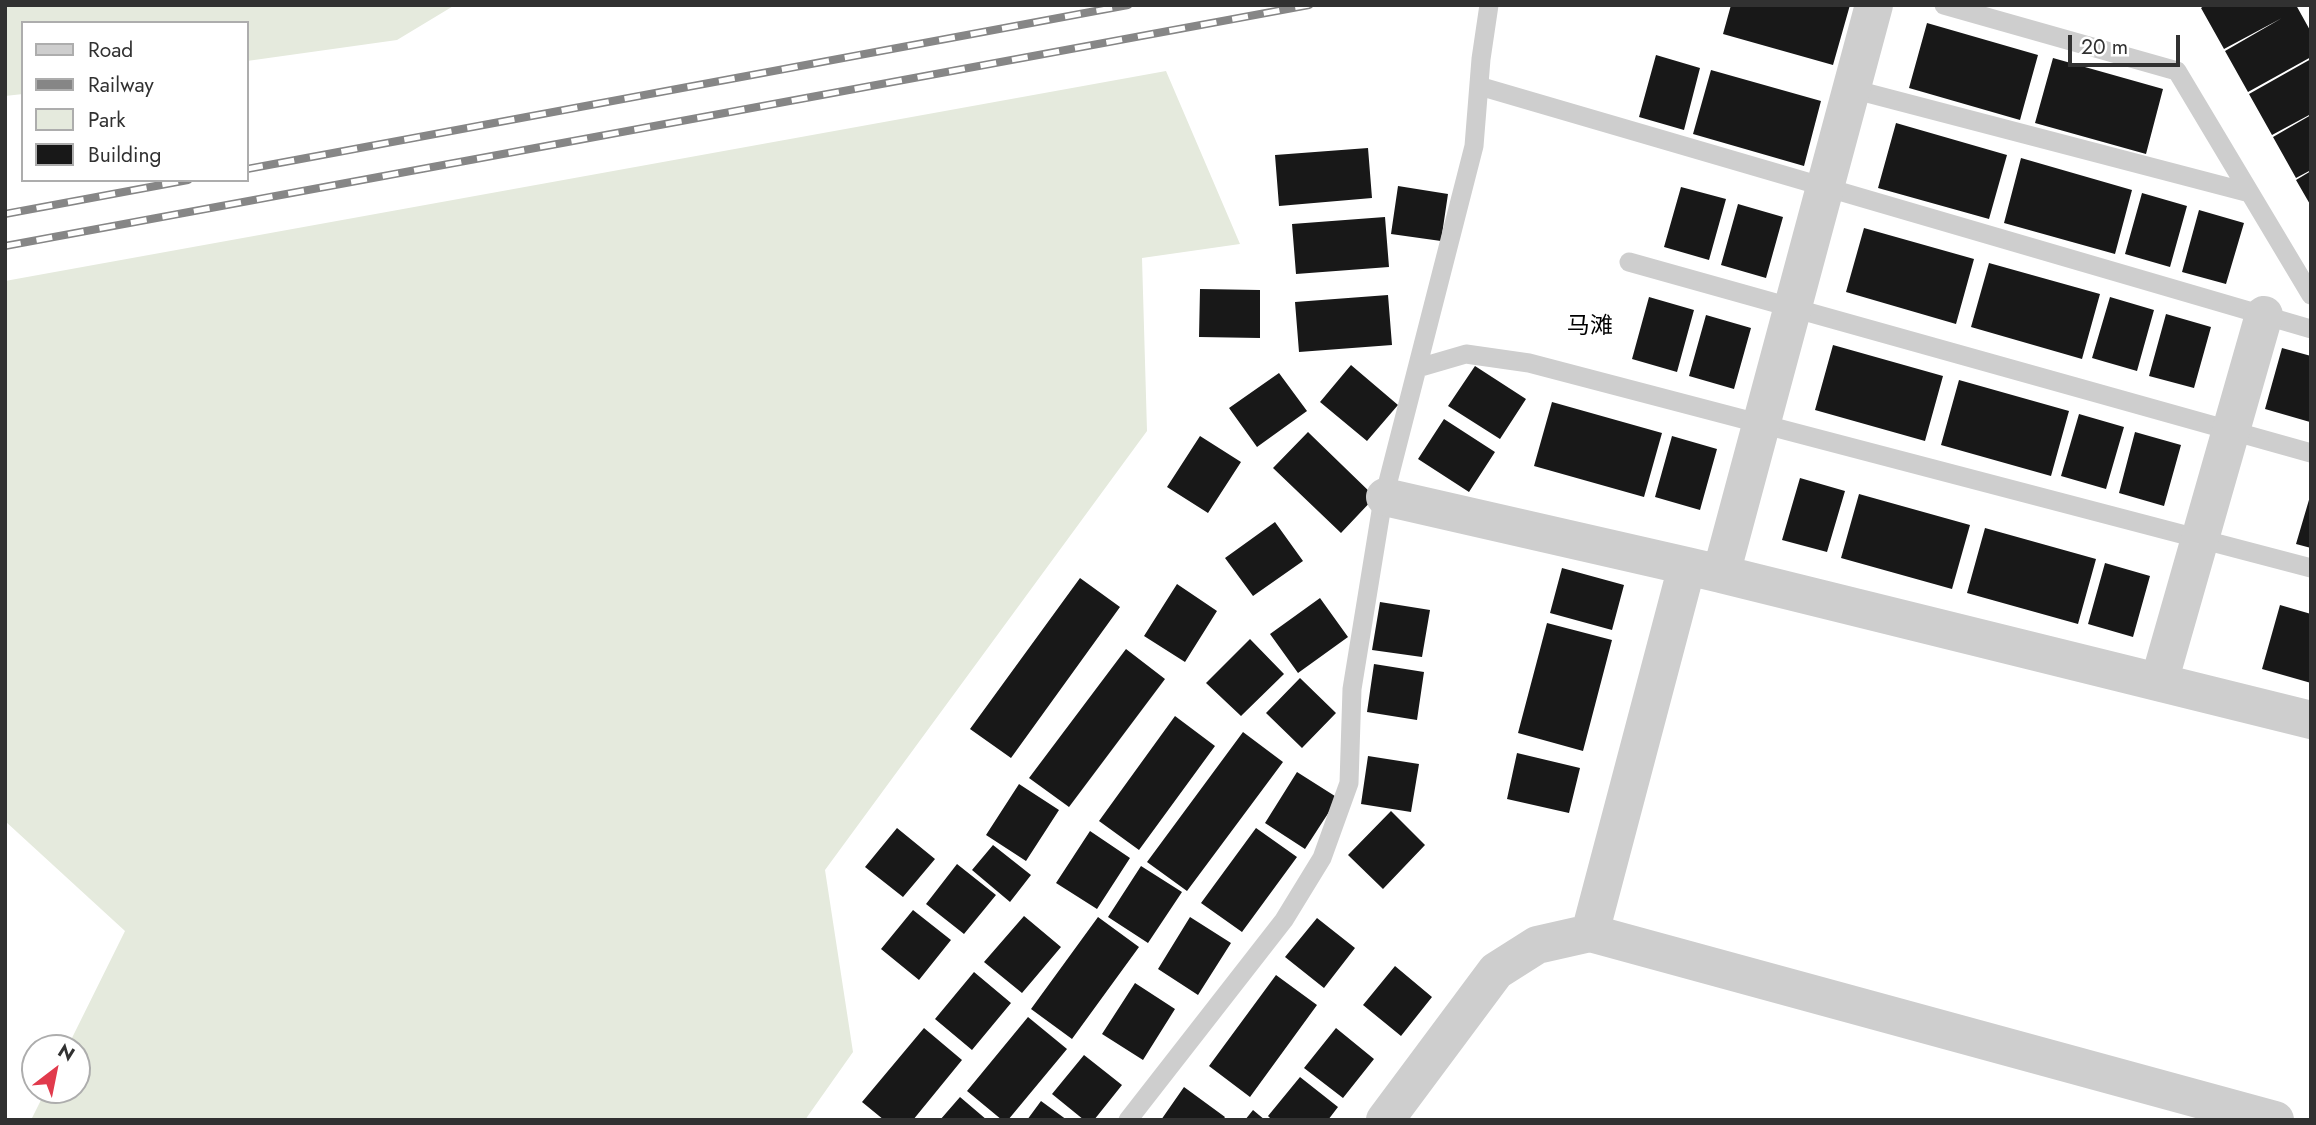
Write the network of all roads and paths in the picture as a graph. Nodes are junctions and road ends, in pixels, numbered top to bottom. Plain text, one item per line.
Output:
1 (1489, 5) edge
2 (1874, 5) edge
3 (1944, 5) edge
4 (1479, 86) junction
5 (1852, 89) junction
6 (1825, 186) junction
7 (2250, 193) junction
8 (1629, 262) dead end
9 (2311, 295) edge
10 (1793, 308) junction
11 (2263, 315) junction
12 (2311, 329) edge
13 (1418, 368) junction
14 (1762, 424) junction
15 (2230, 431) junction
16 (2311, 453) edge
17 (1385, 497) junction
18 (2200, 539) junction
19 (2311, 568) edge
20 (1704, 570) junction
21 (2159, 682) junction
22 (2311, 720) edge
23 (1590, 933) junction
24 (1128, 1120) edge
25 (1385, 1120) edge
26 (2275, 1120) edge

1 - 4 lane
2 - 5 street
3 - 7 lane
4 - 6 lane
4 - 13 lane
5 - 6 street
5 - 7 lane
6 - 10 street
6 - 11 lane
7 - 9 lane
8 - 10 lane
10 - 14 street
10 - 15 lane
11 - 12 lane
11 - 15 street
13 - 14 lane
13 - 17 lane
14 - 18 lane
14 - 20 street
15 - 16 lane
15 - 18 street
17 - 20 street
17 - 24 lane
18 - 19 lane
18 - 21 street
20 - 21 street
20 - 23 street
21 - 22 street
23 - 25 street
23 - 26 street

